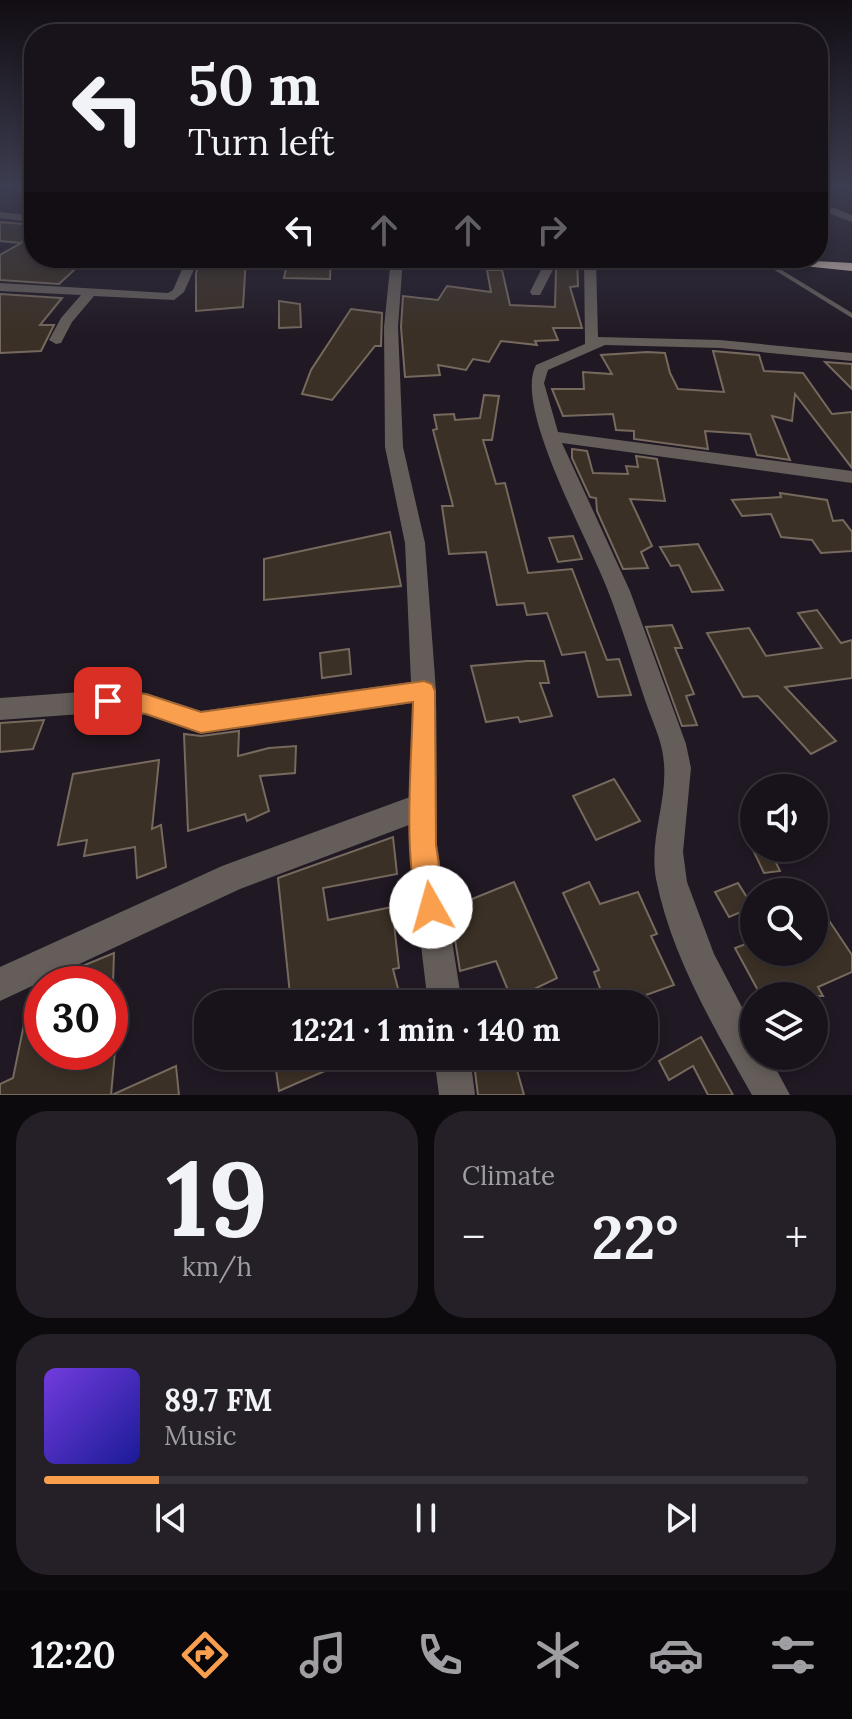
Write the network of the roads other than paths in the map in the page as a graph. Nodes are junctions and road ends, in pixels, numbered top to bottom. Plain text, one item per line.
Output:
1 (828, 258) edge
2 (852, 261) edge
3 (828, 265) edge
4 (852, 267) edge
5 (188, 268) edge
6 (396, 268) edge
7 (548, 268) edge
8 (590, 268) edge
9 (777, 268) edge
10 (0, 287) edge
11 (536, 292) dead end
12 (90, 293) junction
13 (852, 316) edge
14 (56, 340) dead end
15 (603, 341) junction
16 (852, 357) edge
17 (549, 436) junction
18 (852, 477) edge
19 (424, 691) junction
20 (0, 709) edge
21 (424, 805) junction
22 (0, 984) edge
23 (443, 990) edge
24 (454, 1070) edge
25 (457, 1095) edge
26 (772, 1095) edge

1 - 2 highway
3 - 4 highway
5 - 12 street
6 - 19 street
7 - 11 street
8 - 15 street
9 - 13 lane
10 - 12 street
12 - 14 street
15 - 16 street
15 - 17 street
17 - 18 street
17 - 26 street
19 - 20 street
19 - 21 street
21 - 22 street
21 - 23 street
24 - 25 street

